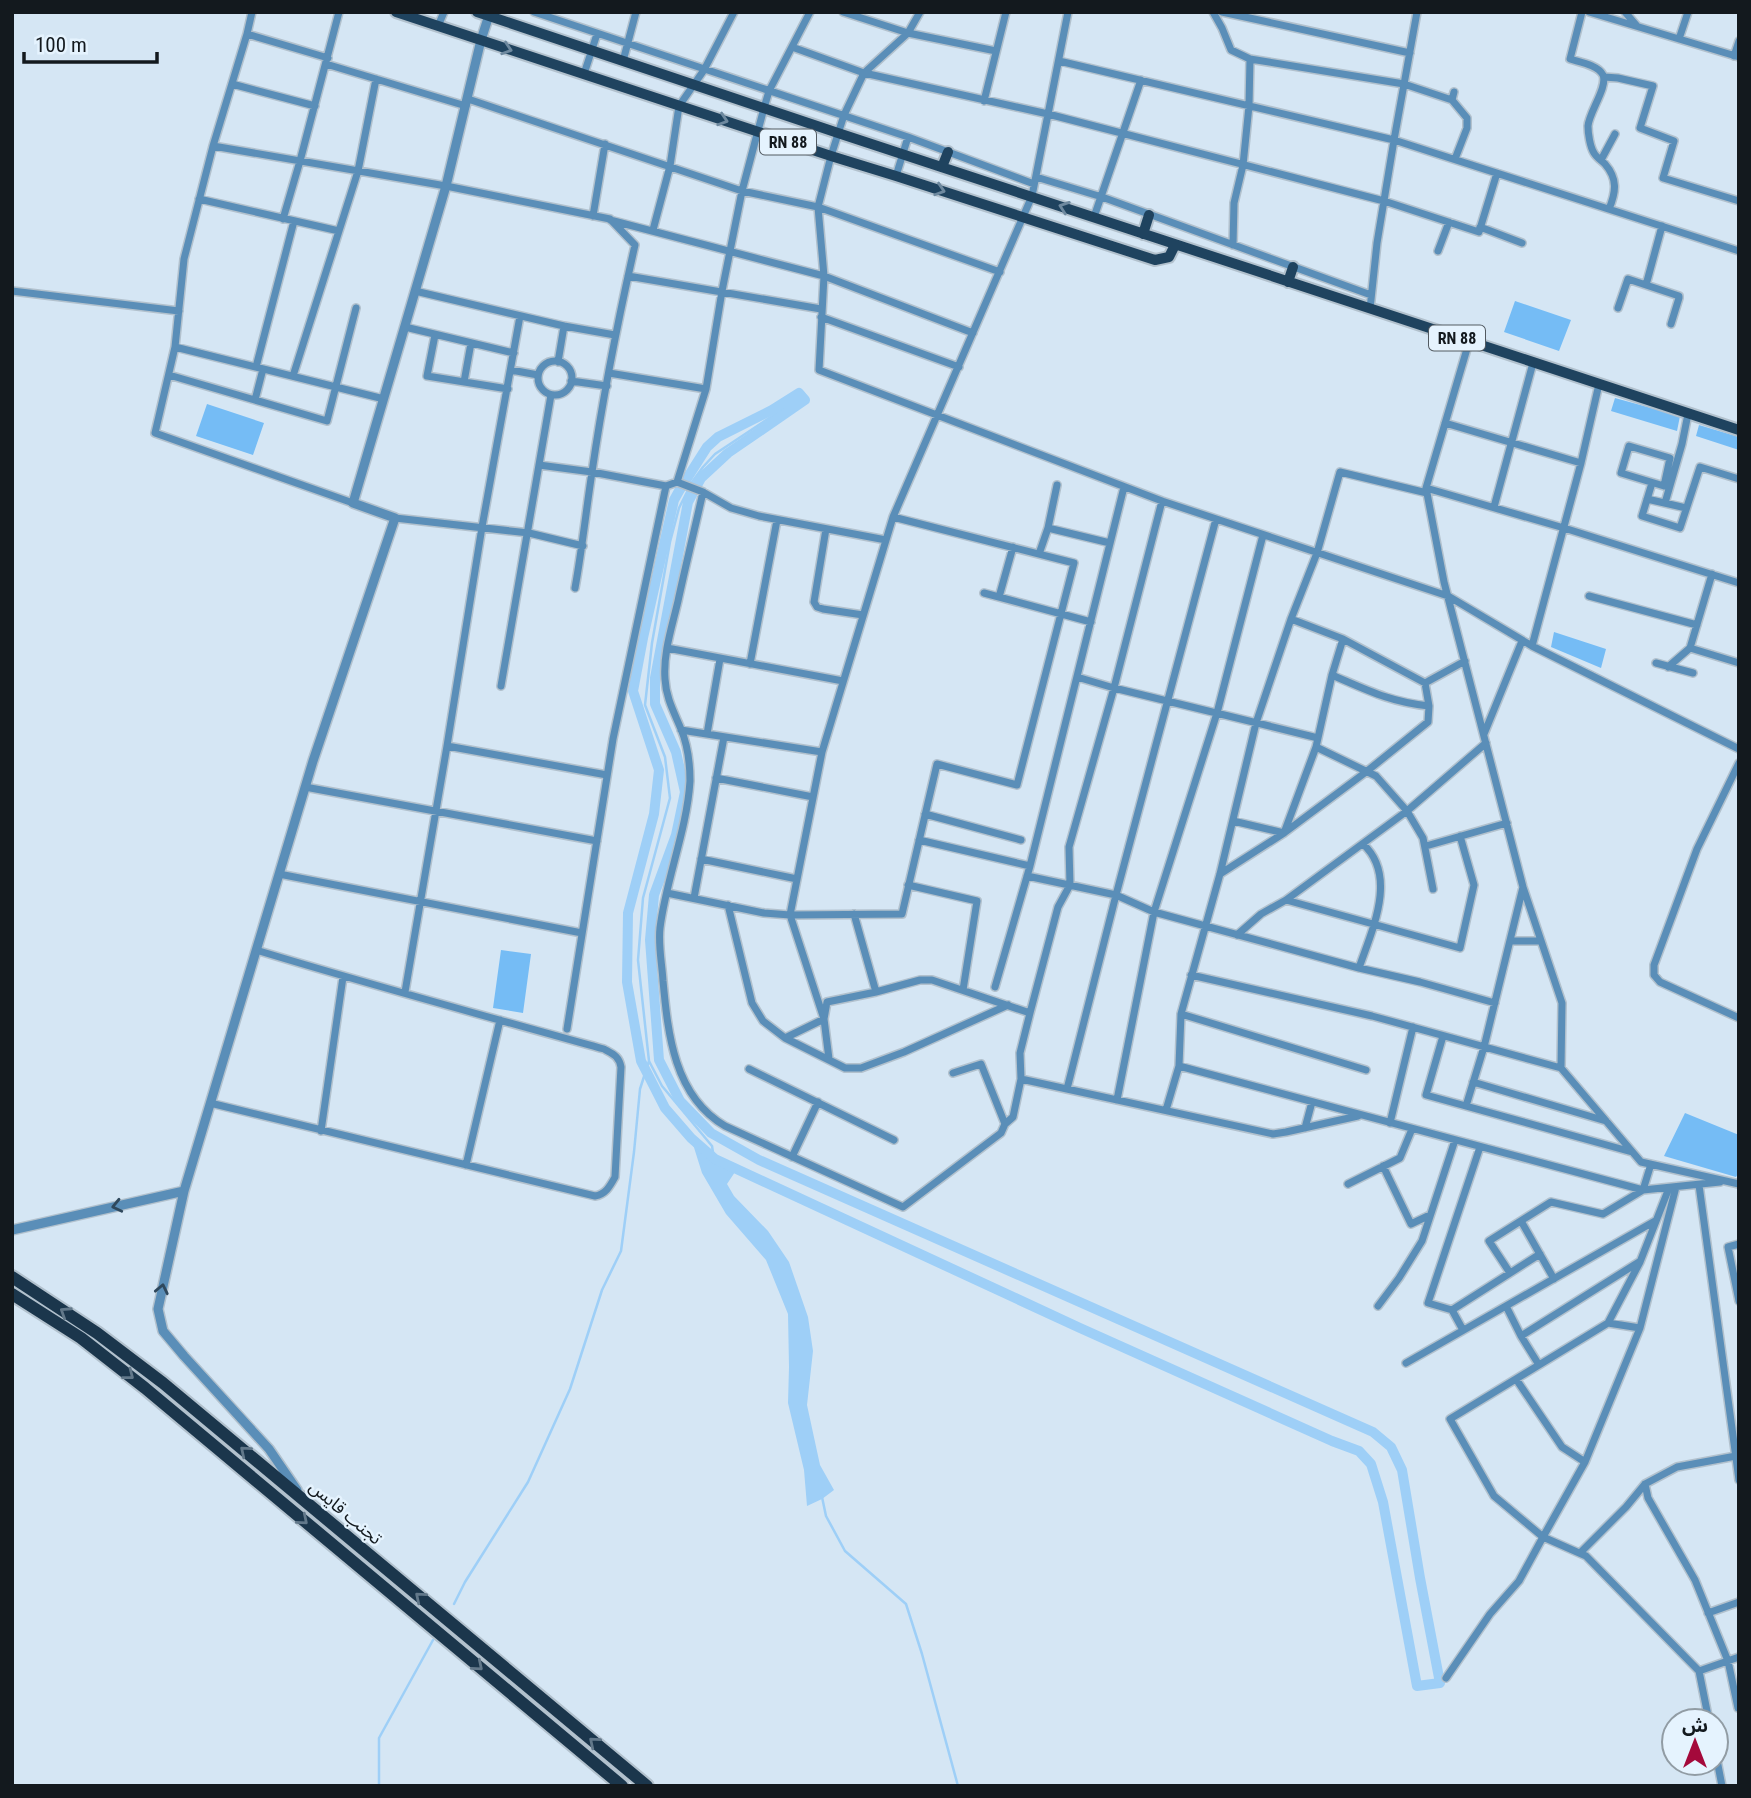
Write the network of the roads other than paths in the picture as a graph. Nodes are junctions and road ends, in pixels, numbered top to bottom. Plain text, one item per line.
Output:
1 (252, 12) edge
2 (340, 12) edge
3 (396, 12) edge
4 (443, 12) edge
5 (477, 12) edge
6 (636, 12) edge
7 (734, 12) edge
8 (810, 12) edge
9 (843, 12) edge
10 (920, 12) edge
11 (1006, 12) edge
12 (1068, 12) edge
13 (1213, 12) edge
14 (1222, 12) edge
15 (1417, 12) edge
16 (1582, 12) edge
17 (1589, 12) edge
18 (1625, 12) edge
19 (1688, 12) edge
20 (539, 13) edge
21 (490, 14) edge
22 (438, 26) junction
23 (1637, 27) junction
24 (536, 32) junction
25 (908, 33) junction
26 (247, 34) junction
27 (597, 34) junction
28 (1679, 39) junction
29 (481, 40) junction
30 (1739, 41) edge
31 (628, 44) junction
32 (792, 47) junction
33 (593, 51) junction
34 (996, 51) junction
35 (1410, 53) junction
36 (1736, 57) edge
37 (1250, 59) junction
38 (327, 61) junction
39 (623, 61) junction
40 (1059, 61) junction
41 (704, 70) junction
42 (864, 73) junction
43 (584, 74) junction
44 (1604, 77) junction
45 (376, 79) junction
46 (1141, 80) junction
47 (232, 84) junction
48 (694, 84) junction
49 (1404, 84) junction
50 (769, 91) junction
51 (985, 100) junction
52 (467, 102) junction
53 (315, 106) junction
54 (679, 106) junction
55 (1249, 106) junction
56 (764, 108) junction
57 (1048, 114) junction
58 (844, 115) junction
59 (757, 132) junction
60 (838, 134) junction
61 (1122, 134) junction
62 (1615, 134) dead end
63 (908, 137) junction
64 (1394, 140) junction
65 (605, 144) junction
66 (213, 146) junction
67 (947, 152) junction
68 (903, 154) junction
69 (831, 156) junction
70 (1455, 159) junction
71 (1601, 160) junction
72 (300, 161) junction
73 (1243, 165) junction
74 (670, 166) junction
75 (942, 167) junction
76 (358, 171) junction
77 (1497, 173) junction
78 (896, 176) junction
79 (1035, 181) junction
80 (446, 186) junction
81 (742, 191) junction
82 (1032, 196) junction
83 (1102, 197) junction
84 (199, 199) junction
85 (1384, 201) junction
86 (1739, 201) edge
87 (818, 207) junction
88 (1609, 209) junction
89 (1149, 215) junction
90 (593, 216) junction
91 (1024, 217) junction
92 (1094, 218) junction
93 (283, 219) junction
94 (610, 219) junction
95 (294, 221) junction
96 (1449, 222) junction
97 (1662, 226) junction
98 (1480, 227) junction
99 (653, 230) junction
100 (339, 231) junction
101 (1143, 234) junction
102 (1522, 243) dead end
103 (1175, 245) junction
104 (1233, 245) junction
105 (730, 251) junction
106 (1438, 251) dead end
107 (1739, 251) edge
108 (1293, 267) junction
109 (1000, 272) junction
110 (628, 276) junction
111 (824, 276) junction
112 (1288, 282) junction
113 (1646, 285) junction
114 (12, 290) edge
115 (415, 291) junction
116 (722, 292) junction
117 (1371, 295) junction
118 (356, 308) dead end
119 (1618, 308) dead end
120 (1370, 309) junction
121 (179, 311) junction
122 (821, 313) junction
123 (520, 316) junction
124 (1671, 324) dead end
125 (564, 326) junction
126 (405, 327) junction
127 (973, 333) junction
128 (435, 335) junction
129 (615, 335) junction
130 (1469, 342) junction
131 (471, 343) junction
132 (175, 348) junction
133 (514, 354) junction
134 (558, 362) junction
135 (1533, 363) junction
136 (958, 367) junction
137 (260, 368) junction
138 (511, 370) junction
139 (609, 373) junction
140 (169, 375) junction
141 (538, 375) junction
142 (293, 376) junction
143 (571, 381) junction
144 (464, 382) junction
145 (1599, 384) junction
146 (336, 386) junction
147 (607, 386) junction
148 (508, 389) junction
149 (706, 389) junction
150 (551, 395) junction
151 (384, 399) junction
152 (255, 400) junction
153 (1688, 414) junction
154 (938, 415) junction
155 (1445, 423) junction
156 (1739, 430) edge
157 (1511, 443) junction
158 (1581, 463) junction
159 (539, 465) junction
160 (592, 472) junction
161 (1739, 479) edge
162 (1652, 482) junction
163 (680, 483) junction
164 (1057, 485) dead end
165 (666, 486) junction
166 (1124, 487) junction
167 (700, 490) junction
168 (1426, 490) junction
169 (1647, 499) junction
170 (1163, 501) junction
171 (353, 503) junction
172 (1665, 503) junction
173 (1494, 508) junction
174 (1686, 509) junction
175 (893, 517) junction
176 (395, 518) junction
177 (1216, 519) junction
178 (777, 520) junction
179 (482, 527) junction
180 (1048, 528) junction
181 (1564, 528) junction
182 (826, 529) junction
183 (529, 533) junction
184 (1263, 535) junction
185 (886, 540) junction
186 (1110, 543) junction
187 (583, 546) junction
188 (1013, 547) junction
189 (1317, 553) junction
190 (1040, 554) junction
191 (1712, 575) junction
192 (1739, 583) edge
193 (575, 588) dead end
194 (984, 593) dead end
195 (1448, 596) junction
196 (1589, 596) dead end
197 (999, 597) junction
198 (863, 615) junction
199 (1061, 615) junction
200 (1291, 619) junction
201 (1091, 622) junction
202 (1697, 625) junction
203 (1343, 639) junction
204 (1522, 641) junction
205 (1532, 646) junction
206 (667, 648) junction
207 (1690, 648) junction
208 (720, 659) junction
209 (1465, 661) junction
210 (1656, 663) dead end
211 (1739, 663) edge
212 (750, 664) junction
213 (1668, 667) junction
214 (1693, 673) dead end
215 (1332, 675) junction
216 (1077, 677) junction
217 (843, 681) junction
218 (1425, 683) junction
219 (501, 686) dead end
220 (1114, 688) junction
221 (1168, 700) junction
222 (1429, 706) junction
223 (1217, 713) junction
224 (1256, 723) junction
225 (681, 730) junction
226 (707, 734) junction
227 (1484, 734) junction
228 (724, 737) junction
229 (1318, 738) junction
230 (1486, 743) junction
231 (447, 746) junction
232 (1316, 747) junction
233 (1739, 749) edge
234 (822, 752) junction
235 (1739, 762) edge
236 (1366, 772) junction
237 (607, 775) junction
238 (716, 778) junction
239 (305, 787) junction
240 (813, 797) junction
241 (1407, 811) junction
242 (436, 812) junction
243 (925, 814) junction
244 (1233, 821) junction
245 (1507, 824) junction
246 (1284, 833) junction
247 (1460, 836) junction
248 (919, 840) junction
249 (1021, 840) dead end
250 (597, 841) junction
251 (1363, 844) junction
252 (1426, 846) junction
253 (701, 859) junction
254 (1030, 866) junction
255 (279, 874) junction
256 (1220, 874) junction
257 (1027, 876) junction
258 (797, 879) junction
259 (1070, 885) junction
260 (908, 886) junction
261 (1523, 887) junction
262 (1433, 889) dead end
263 (667, 893) junction
264 (1116, 895) junction
265 (694, 898) junction
266 (1286, 900) junction
267 (420, 902) junction
268 (728, 905) junction
269 (1154, 912) junction
270 (790, 915) junction
271 (854, 915) junction
272 (1205, 925) junction
273 (1374, 925) junction
274 (582, 933) junction
275 (1237, 935) junction
276 (1510, 941) junction
277 (1541, 941) junction
278 (256, 950) junction
279 (1359, 968) junction
280 (1191, 975) junction
281 (343, 977) junction
282 (995, 987) dead end
283 (963, 990) junction
284 (405, 992) junction
285 (876, 992) junction
286 (1495, 1003) junction
287 (1008, 1005) junction
288 (1030, 1013) junction
289 (1181, 1014) junction
290 (1739, 1018) edge
291 (824, 1019) junction
292 (500, 1020) junction
293 (1413, 1027) junction
294 (567, 1029) dead end
295 (1443, 1036) junction
296 (785, 1038) junction
297 (1484, 1046) junction
298 (829, 1059) junction
299 (1179, 1066) junction
300 (1561, 1068) junction
301 (749, 1069) dead end
302 (1367, 1070) dead end
303 (953, 1073) dead end
304 (1021, 1079) junction
305 (1473, 1082) junction
306 (1067, 1089) junction
307 (1117, 1100) junction
308 (818, 1102) junction
309 (1312, 1102) junction
310 (210, 1103) junction
311 (1466, 1106) junction
312 (1166, 1110) junction
313 (1362, 1115) junction
314 (1606, 1121) junction
315 (1390, 1123) junction
316 (1006, 1124) junction
317 (1305, 1128) junction
318 (1412, 1129) junction
319 (320, 1131) junction
320 (894, 1140) dead end
321 (1455, 1140) junction
322 (1480, 1147) junction
323 (1632, 1152) junction
324 (792, 1157) junction
325 (1651, 1164) junction
326 (466, 1165) junction
327 (1383, 1166) junction
328 (1727, 1181) junction
329 (1348, 1184) dead end
330 (1739, 1184) edge
331 (1699, 1185) junction
332 (1672, 1188) junction
333 (1643, 1190) junction
334 (184, 1191) junction
335 (1430, 1215) junction
336 (1521, 1221) junction
337 (1656, 1221) junction
338 (12, 1230) edge
339 (1739, 1244) edge
340 (1540, 1254) junction
341 (1640, 1262) junction
342 (1510, 1273) junction
343 (12, 1277) edge
344 (1554, 1279) junction
345 (12, 1294) edge
346 (1739, 1301) edge
347 (1378, 1306) dead end
348 (1506, 1306) junction
349 (1452, 1310) junction
350 (1608, 1323) junction
351 (1640, 1328) junction
352 (1464, 1330) junction
353 (1521, 1336) junction
354 (1406, 1363) dead end
355 (1539, 1365) junction
356 (1517, 1379) junction
357 (1736, 1437) edge
358 (1735, 1456) junction
359 (1585, 1462) junction
360 (1739, 1480) edge
361 (1645, 1485) junction
362 (304, 1500) junction
363 (1543, 1537) junction
364 (1580, 1553) junction
365 (1739, 1602) edge
366 (1708, 1613) junction
367 (1739, 1657) edge
368 (1728, 1661) junction
369 (1699, 1671) junction
370 (1446, 1678) dead end
371 (1706, 1707) edge
372 (1738, 1708) edge
373 (622, 1786) edge
374 (647, 1786) edge

1 - 26 street
2 - 38 street
3 - 22 main road, RN 88
4 - 22 street
5 - 21 main road
6 - 31 street
7 - 41 street
8 - 32 street
9 - 25 street
10 - 25 street
11 - 34 street
12 - 40 street
13 - 37 street
14 - 35 street
15 - 35 street
16 - 44 street
17 - 23 street
18 - 23 street
19 - 28 street
20 - 24 street
20 - 27 street
21 - 24 main road
21 - 29 street
22 - 29 main road, RN 88
23 - 28 street
24 - 33 main road
25 - 34 street
25 - 42 street
26 - 38 street
26 - 47 street
27 - 31 street
27 - 33 street
28 - 36 street
29 -> 43 main road, RN 88
29 - 52 street
30 - 36 street
31 - 39 street
31 - 41 street
32 - 42 street
32 - 50 street
33 - 39 main road
33 - 43 street
34 - 51 street
35 - 49 street
37 - 49 street
37 - 55 street
38 - 45 street
38 - 53 street
39 - 48 main road
40 - 46 street
40 - 57 street
41 - 48 street
41 - 50 street
42 - 51 street
42 - 58 street
43 - 54 main road, RN 88
44 - 71 street
44 - 86 street
45 - 52 street
45 - 76 street
46 - 55 street
46 - 61 street
47 - 53 street
47 - 66 street
48 - 54 street
48 - 56 main road
49 - 64 street
49 - 70 street
50 - 56 street
50 - 58 street
51 - 57 street
52 - 65 street
52 - 80 street
53 - 72 street
54 -> 59 main road, RN 88
54 - 74 street
55 - 64 street
55 - 73 street
56 - 59 street
56 - 60 main road
57 - 61 street
57 - 79 street
58 - 60 street
58 - 63 street
59 - 69 main road, RN 88
59 - 81 street
60 - 68 main road
60 - 69 street
61 - 73 street
61 - 83 street
62 - 71 street
63 - 67 street
63 - 68 street
64 - 70 street
64 - 85 street
65 - 74 street
65 - 90 street
66 - 72 street
66 - 84 street
67 - 75 main road
67 - 79 street
68 - 75 main road
68 - 78 street
69 - 78 main road, RN 88
69 - 87 street
70 - 77 street
71 - 88 street
72 - 76 street
72 - 93 street
73 - 85 street
73 - 104 street
74 - 81 street
74 - 99 street
75 - 82 main road
76 - 80 street
76 - 100 street
77 - 88 street
77 - 98 street
78 -> 91 main road, RN 88
79 - 82 street
79 - 83 street
80 - 90 street
80 - 115 street
81 - 87 street
81 - 105 street
82 - 91 street
92 -> 82 main road
83 - 89 street
83 - 92 street
84 - 93 street
84 - 121 street
85 - 96 street
85 - 117 street
87 - 109 street
87 - 111 street
88 - 97 street
89 - 101 main road
89 - 104 street
90 - 94 street
91 - 103 main road, RN 88
91 - 109 street
92 - 101 main road
93 - 95 street
94 - 99 street
94 - 110 street
95 - 100 street
95 - 137 street
96 - 98 street
96 - 106 street
97 - 107 street
97 - 113 street
98 - 102 street
99 - 105 street
100 - 142 street
101 - 103 main road
103 - 112 main road, RN 88
104 - 108 street
105 - 111 street
105 - 116 street
108 - 112 main road
108 - 117 street
109 - 127 street
110 - 116 street
110 - 129 street
111 - 122 street
111 - 127 street
112 - 120 main road, RN 88
113 - 119 street
113 - 124 street
114 - 121 street
115 - 123 street
115 - 126 street
116 - 122 street
116 - 149 street
117 - 120 street
118 - 146 street
120 - 130 main road, RN 88
121 - 132 street
122 - 136 street
122 - 154 street
123 - 125 street
123 - 133 street
125 - 129 street
125 - 134 street
126 - 128 street
126 - 151 street
127 - 136 street
128 - 131 street
128 - 144 street
129 - 139 street
130 - 135 main road, RN 88
130 - 155 street
131 - 133 street
131 - 144 street
132 - 137 street
132 - 140 street
133 - 138 street
134 - 141 street
134 - 143 street
135 - 145 main road, RN 88
135 - 157 street
136 - 154 street
137 - 142 street
137 - 152 street
138 - 141 street
138 - 148 street
139 - 147 street
139 - 149 street
140 - 152 street
140 - 171 street
141 - 150 street
142 - 146 street
143 - 147 street
143 - 150 street
144 - 148 street
145 - 153 main road, RN 88
145 - 158 street
146 - 151 street
146 - 152 street
147 - 160 street
148 - 179 street
149 - 163 street
150 - 159 street
151 - 171 street
153 - 156 main road, RN 88
153 - 172 street
154 - 166 street
154 - 175 street
155 - 157 street
155 - 168 street
157 - 158 street
157 - 173 street
158 - 181 street
159 - 160 street
159 - 183 street
160 - 165 street
160 - 187 street
161 - 174 street
162 - 162 street
162 - 169 street
163 - 165 street
163 - 167 street
164 - 180 street
165 - 237 street
166 - 170 street
166 - 186 street
167 - 178 street
167 - 206 street
168 - 173 street
168 - 189 street
168 - 195 street
169 - 172 street
169 - 174 street
170 - 177 street
170 - 220 street
171 - 176 street
172 - 174 street
173 - 181 street
175 - 185 street
175 - 188 street
176 - 179 street
176 - 239 street
177 - 184 street
177 - 221 street
178 - 182 street
178 - 212 street
179 - 183 street
179 - 231 street
180 - 186 street
180 - 190 street
181 - 191 street
181 - 205 street
182 - 185 street
182 - 198 street
183 - 187 street
183 - 219 street
184 - 189 street
184 - 223 street
185 - 198 street
186 - 201 street
187 - 193 street
188 - 190 street
188 - 197 street
189 - 195 street
189 - 200 street
190 - 199 street
191 - 192 street
191 - 202 street
194 - 197 street
195 - 204 street
195 - 209 street
196 - 202 street
197 - 199 street
198 - 217 street
199 - 201 street
199 - 243 street
200 - 203 street
200 - 224 street
201 - 216 street
202 - 207 street
203 - 215 street
203 - 218 street
204 - 205 street
204 - 227 street
205 - 233 street
206 - 208 street
206 - 225 street
207 - 211 street
207 - 213 street
208 - 212 street
208 - 226 street
209 - 218 street
209 - 227 street
210 - 213 street
212 - 217 street
213 - 214 street
215 - 222 street
215 - 229 street
216 - 220 street
216 - 254 street
217 - 234 street
218 - 222 street
220 - 221 street
220 - 259 street
221 - 223 street
221 - 264 street
222 - 236 street
223 - 224 street
223 - 269 street
224 - 229 street
224 - 244 street
225 - 226 street
225 - 263 street
226 - 228 street
227 - 230 street
228 - 234 street
228 - 238 street
229 - 232 street
230 - 241 street
230 - 245 street
231 - 237 street
231 - 242 street
232 - 236 street
232 - 246 street
234 - 240 street
235 - 290 street
236 - 241 street
236 - 246 street
237 - 250 street
238 - 240 street
238 - 253 street
239 - 242 street
239 - 255 street
240 - 258 street
241 - 251 street
241 - 252 street
242 - 250 street
242 - 267 street
243 - 248 street
243 - 249 street
244 - 246 street
244 - 256 street
245 - 247 street
245 - 261 street
246 - 256 street
247 - 252 street
247 - 273 street
248 - 254 street
248 - 260 street
250 - 274 street
251 - 266 street
251 - 273 street
252 - 262 street
253 - 258 street
253 - 265 street
254 - 257 street
255 - 267 street
255 - 278 street
256 - 272 street
257 - 259 street
257 - 282 street
258 - 270 street
259 - 264 street
259 - 288 street
260 - 271 street
260 - 283 street
261 - 276 street
261 - 277 street
263 - 265 street
263 - 324 street
264 - 269 street
264 - 306 street
265 - 268 street
266 - 273 street
266 - 275 street
267 - 274 street
267 - 284 street
268 - 270 street
268 - 296 street
269 - 272 street
269 - 307 street
270 - 271 street
270 - 291 street
271 - 285 street
272 - 275 street
272 - 280 street
273 - 279 street
274 - 294 street
275 - 279 street
276 - 277 street
276 - 286 street
277 - 300 street
278 - 281 street
278 - 310 street
279 - 286 street
280 - 289 street
280 - 293 street
281 - 284 street
281 - 319 street
283 - 285 street
283 - 287 street
284 - 292 street
285 - 291 street
286 - 297 street
287 - 288 street
287 - 298 street
288 - 304 street
289 - 299 street
289 - 302 street
291 - 296 street
291 - 298 street
292 - 326 street
292 - 326 street
293 - 295 street
293 - 315 street
295 - 297 street
295 - 311 street
296 - 298 street
297 - 300 street
297 - 305 street
299 - 309 street
299 - 312 street
300 - 314 street
301 - 308 street
303 - 316 street
304 - 306 street
304 - 316 street
305 - 311 street
305 - 314 street
306 - 307 street
307 - 312 street
308 - 320 street
308 - 324 street
309 - 313 street
309 - 317 street
310 - 319 street
310 - 334 street
311 - 323 street
312 - 317 street
313 - 315 street
313 - 317 street
314 - 323 street
315 - 318 street
316 - 324 street
318 - 321 street
318 - 327 street
319 - 326 street
321 - 322 street
321 - 335 street
322 - 333 street
322 - 349 street
323 - 325 street
325 - 328 street
325 - 333 street
327 - 329 street
327 - 335 street
328 - 330 street
328 - 331 street
331 - 332 street
331 - 357 street
332 - 333 street
332 - 337 street
332 - 351 street
333 - 336 street
334 -> 338 street
362 -> 334 street
335 - 347 street
336 - 340 street
336 - 342 street
337 - 341 street
337 - 344 street
339 - 346 street
340 - 342 street
340 - 344 street
341 - 350 street
341 - 353 street
342 - 349 street
362 -> 343 highway, تجنب قايس
344 - 348 street
345 -> 373 highway, تجنب قايس
348 - 352 street
348 - 353 street
349 - 352 street
350 - 351 street
350 - 355 street
351 - 359 street
352 - 354 street
353 - 355 street
355 - 356 street
356 - 359 street
356 - 363 street
357 - 358 street
358 - 360 street
358 - 361 street
359 - 363 street
361 - 364 street
361 - 366 street
374 -> 362 highway, تجنب قايس
363 - 364 street
363 - 370 street
364 - 369 street
365 - 366 street
366 - 368 street
367 - 368 street
368 - 369 street
368 - 372 street
369 - 371 street

